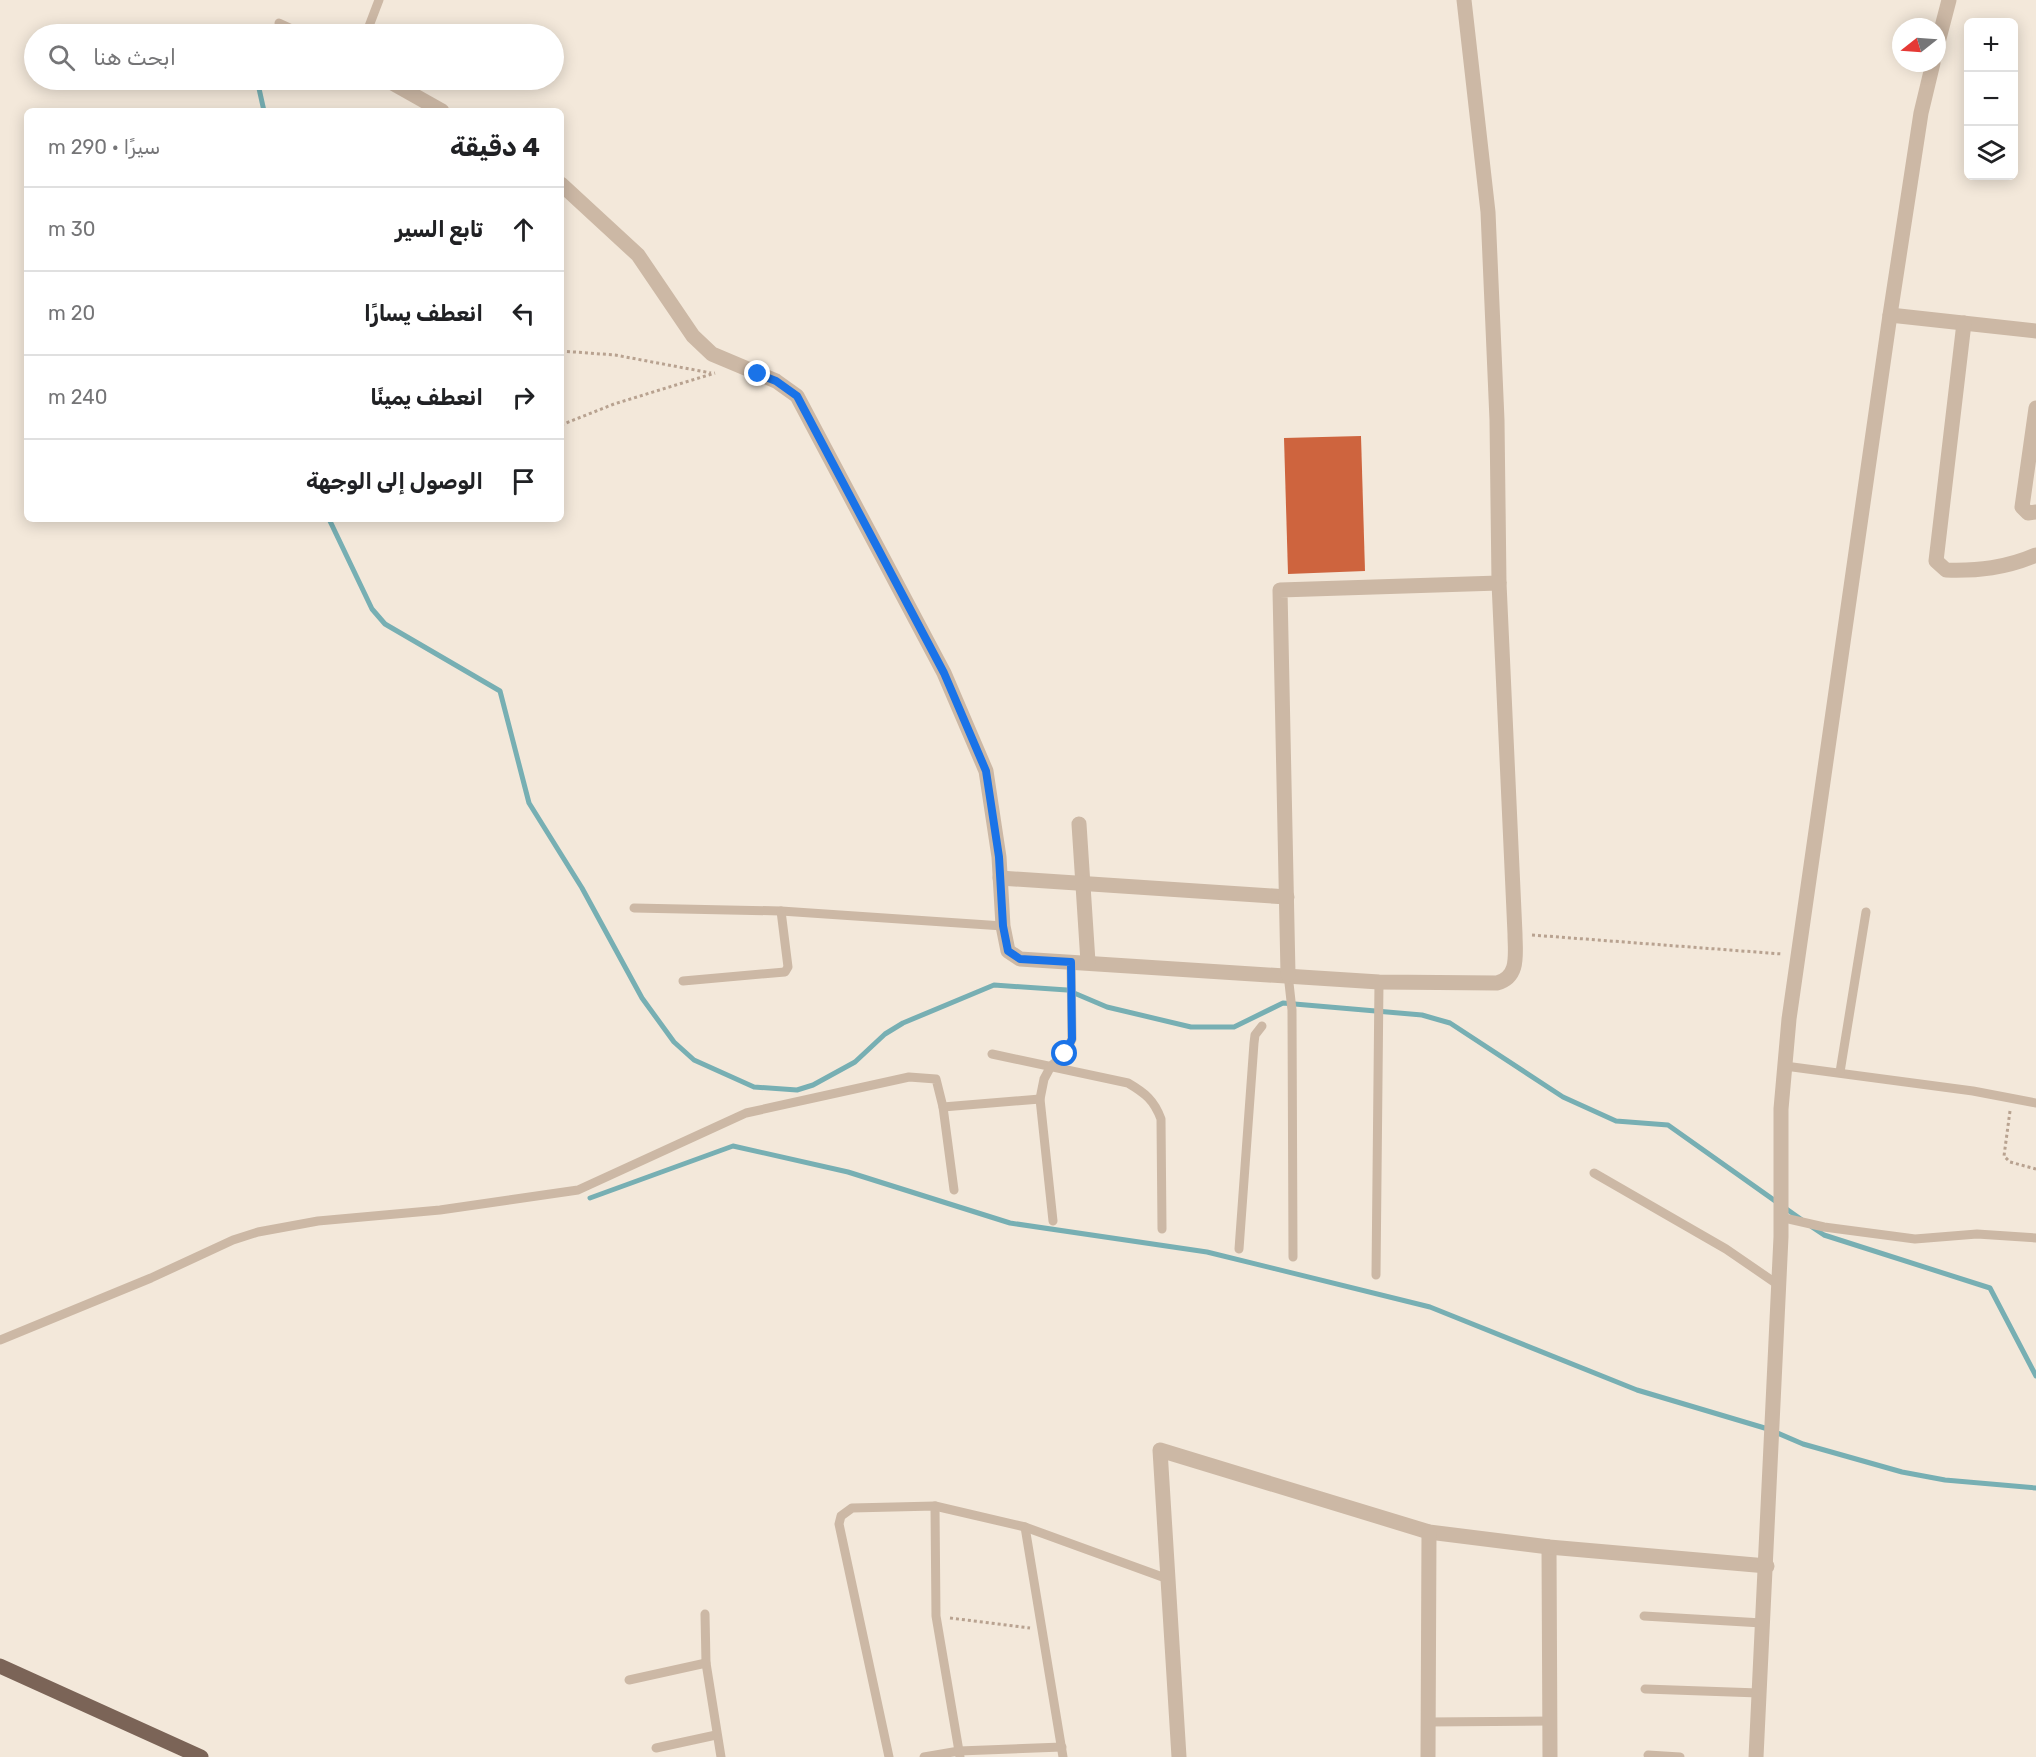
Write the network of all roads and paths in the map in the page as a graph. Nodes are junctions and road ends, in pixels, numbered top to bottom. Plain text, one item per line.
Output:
1 (379, 0) edge
2 (1464, 0) edge
3 (1949, 0) edge
4 (1944, 18) edge
5 (279, 22) dead end
6 (283, 24) edge
7 (370, 24) edge
8 (1931, 72) edge
9 (405, 90) edge
10 (437, 108) edge
11 (564, 187) edge
12 (1890, 315) junction
13 (1964, 323) junction
14 (2036, 331) edge
15 (564, 351) edge
16 (737, 366) junction
17 (713, 374) junction
18 (2036, 408) edge
19 (564, 424) edge
20 (2036, 512) edge
21 (2036, 555) edge
22 (1498, 583) junction
23 (1079, 824) dead end
24 (1000, 878) junction
25 (1083, 883) junction
26 (1287, 897) junction
27 (634, 908) dead end
28 (781, 911) junction
29 (1866, 912) dead end
30 (1003, 926) junction
31 (1515, 934) junction
32 (1799, 955) junction
33 (1071, 962) junction
34 (1088, 962) junction
35 (1288, 974) junction
36 (683, 981) dead end
37 (1379, 982) junction
38 (1262, 1026) dead end
39 (992, 1054) dead end
40 (1051, 1066) junction
41 (1785, 1066) junction
42 (1840, 1072) junction
43 (2012, 1098) junction
44 (1040, 1099) junction
45 (2036, 1103) edge
46 (944, 1107) junction
47 (2036, 1169) edge
48 (1594, 1173) dead end
49 (954, 1190) dead end
50 (1780, 1217) junction
51 (1053, 1221) dead end
52 (1162, 1229) dead end
53 (2036, 1238) edge
54 (1239, 1249) dead end
55 (1293, 1257) dead end
56 (1376, 1275) dead end
57 (1778, 1284) junction
58 (0, 1340) edge
59 (934, 1506) junction
60 (1025, 1527) junction
61 (1429, 1532) junction
62 (1549, 1547) junction
63 (1767, 1566) junction
64 (1168, 1579) junction
65 (705, 1614) dead end
66 (936, 1616) junction
67 (1644, 1616) dead end
68 (1762, 1623) junction
69 (1042, 1630) junction
70 (706, 1663) junction
71 (0, 1666) edge
72 (629, 1680) dead end
73 (1645, 1689) dead end
74 (1759, 1693) junction
75 (1550, 1721) junction
76 (1428, 1722) junction
77 (717, 1735) junction
78 (656, 1748) dead end
79 (1063, 1752) edge
80 (959, 1754) edge
81 (1648, 1755) dead end
82 (201, 1757) edge
83 (721, 1757) edge
84 (889, 1757) edge
85 (924, 1757) edge
86 (1179, 1757) edge
87 (1428, 1757) edge
88 (1550, 1757) edge
89 (1680, 1757) edge
90 (1756, 1757) edge

1 - 7 lane
2 - 22 street
3 - 4 street
5 - 6 lane
8 - 12 street
9 - 10 street
11 - 16 street
12 - 13 street
12 - 32 street
13 - 14 street
13 - 21 street
15 - 17 path
16 - 17 path
16 - 24 street
17 - 19 path
18 - 20 street
22 - 26 street
22 - 31 street
23 - 25 street
24 - 25 street
24 - 30 street
25 - 26 street
25 - 34 street
26 - 35 street
27 - 28 lane
28 - 30 lane
28 - 36 lane
29 - 42 lane
30 - 33 street
31 - 32 path
31 - 37 street
32 - 41 street
33 - 34 street
33 - 40 lane
34 - 35 street
35 - 37 street
35 - 55 lane
37 - 56 lane
38 - 54 lane
39 - 40 lane
40 - 44 lane
40 - 52 lane
41 - 42 lane
41 - 50 street
42 - 43 lane
43 - 45 lane
43 - 47 path
44 - 46 lane
44 - 51 lane
46 - 49 lane
46 - 58 lane
48 - 57 lane
50 - 53 lane
50 - 57 street
57 - 63 street
59 - 60 lane
59 - 66 lane
59 - 84 lane
60 - 64 lane
60 - 69 lane
61 - 62 street
61 - 64 street
61 - 76 street
62 - 63 street
62 - 75 street
63 - 68 street
64 - 86 street
65 - 70 lane
66 - 69 path
66 - 80 lane
67 - 68 lane
68 - 74 street
69 - 79 lane
70 - 72 lane
70 - 77 lane
71 - 82 main road
73 - 74 lane
74 - 90 street
75 - 76 lane
75 - 88 street
76 - 87 street
77 - 78 lane
77 - 83 lane
79 - 80 lane
80 - 85 lane
81 - 89 lane

